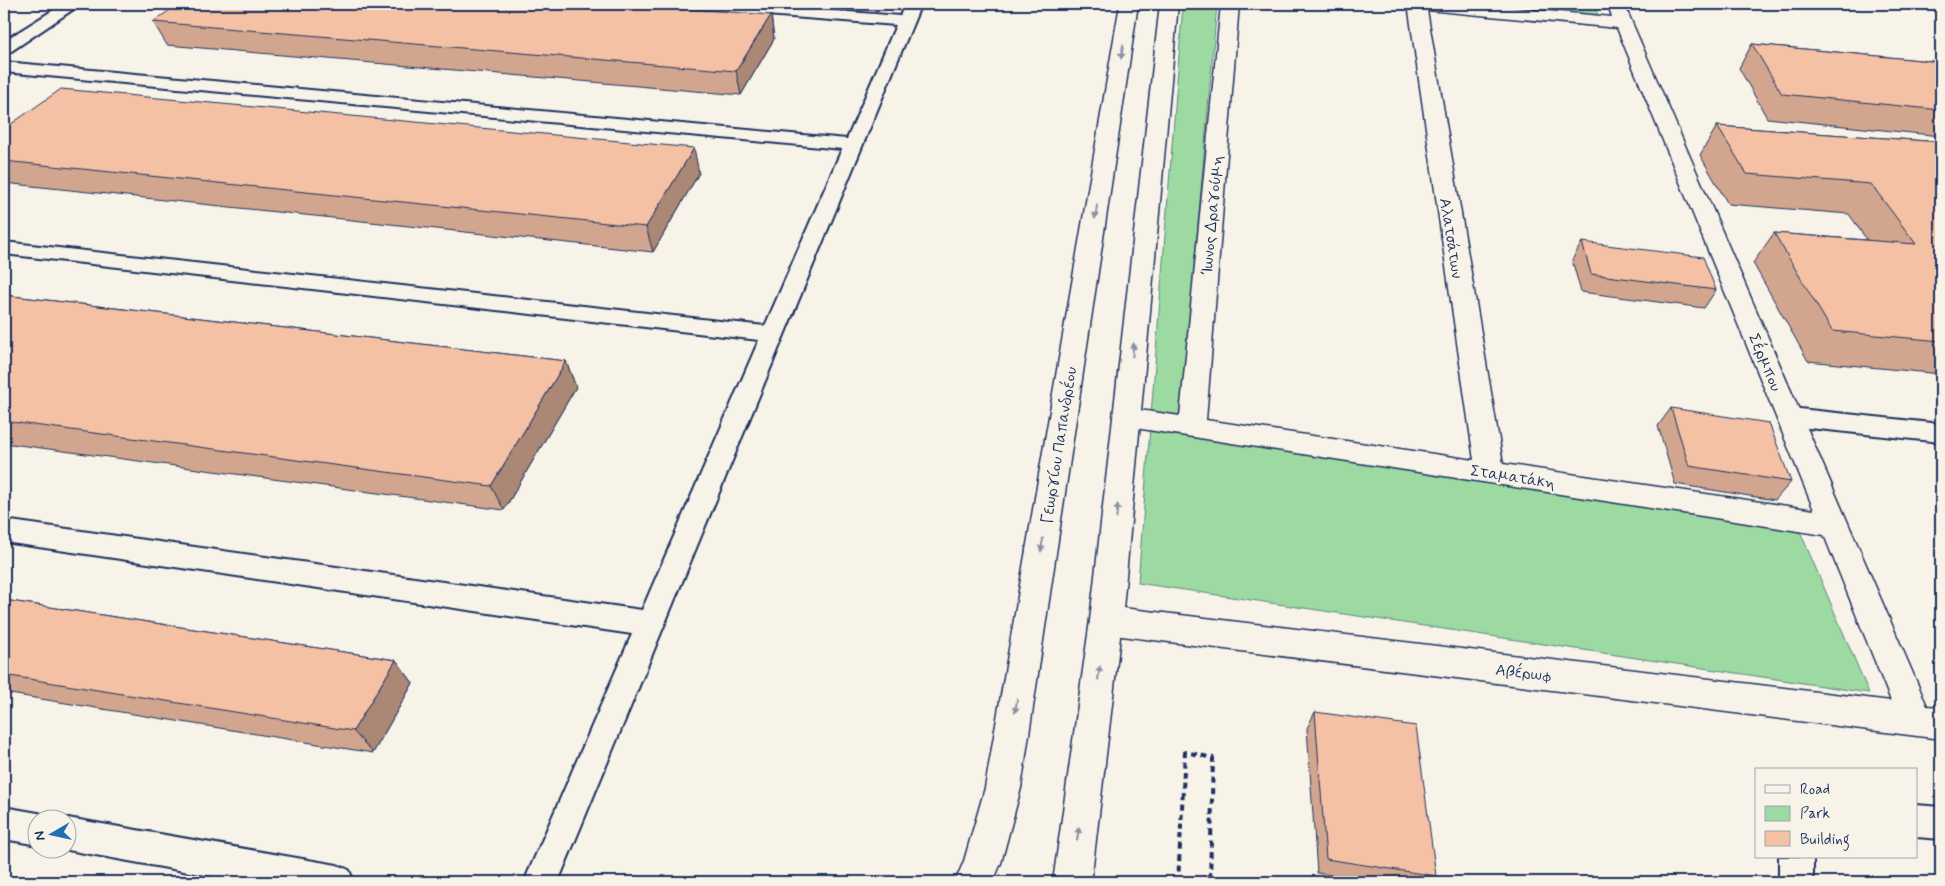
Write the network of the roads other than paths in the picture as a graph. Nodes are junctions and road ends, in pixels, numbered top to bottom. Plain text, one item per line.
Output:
1 (73, 4) edge
2 (689, 4) edge
3 (1129, 4) edge
4 (1169, 4) edge
5 (1230, 4) edge
6 (1425, 4) edge
7 (910, 12) edge
8 (1620, 14) edge
9 (4, 48) edge
10 (4, 67) edge
11 (854, 145) junction
12 (4, 248) edge
13 (773, 334) junction
14 (1790, 417) junction
15 (1126, 418) junction
16 (1192, 427) junction
17 (1941, 433) edge
18 (1490, 472) junction
19 (1835, 525) junction
20 (4, 531) edge
21 (1106, 620) junction
22 (650, 624) junction
23 (1929, 722) edge
24 (1918, 821) edge
25 (4, 823) edge
26 (1941, 823) edge
27 (28, 827) edge
28 (78, 836) edge
29 (1796, 858) edge
30 (337, 882) edge
31 (541, 882) edge
32 (974, 882) edge
33 (1072, 882) edge
34 (1796, 882) edge

1 - 9 lane
2 - 7 lane
3 -> 32 street, Γεωργίου Παπανδρέου
15 -> 4 street
5 - 16 street, Ίωνος Δραγούμη
6 - 8 street
6 - 18 street, Αλατσάτων
7 - 11 lane
8 - 14 street, Σέρμπου
10 - 11 lane
11 - 13 lane
12 - 13 lane
13 - 22 lane
14 - 17 lane
14 - 19 street, Σέρμπου
15 - 16 street, Σταματάκη
21 -> 15 street
16 - 18 street, Σταματάκη
18 - 19 street, Σταματάκη
19 - 23 street, Σέρμπου
20 - 22 lane
21 - 23 street, Αβέρωφ
33 -> 21 street
22 - 31 lane
24 - 26 lane
25 - 27 lane
28 - 30 lane
29 - 34 lane

